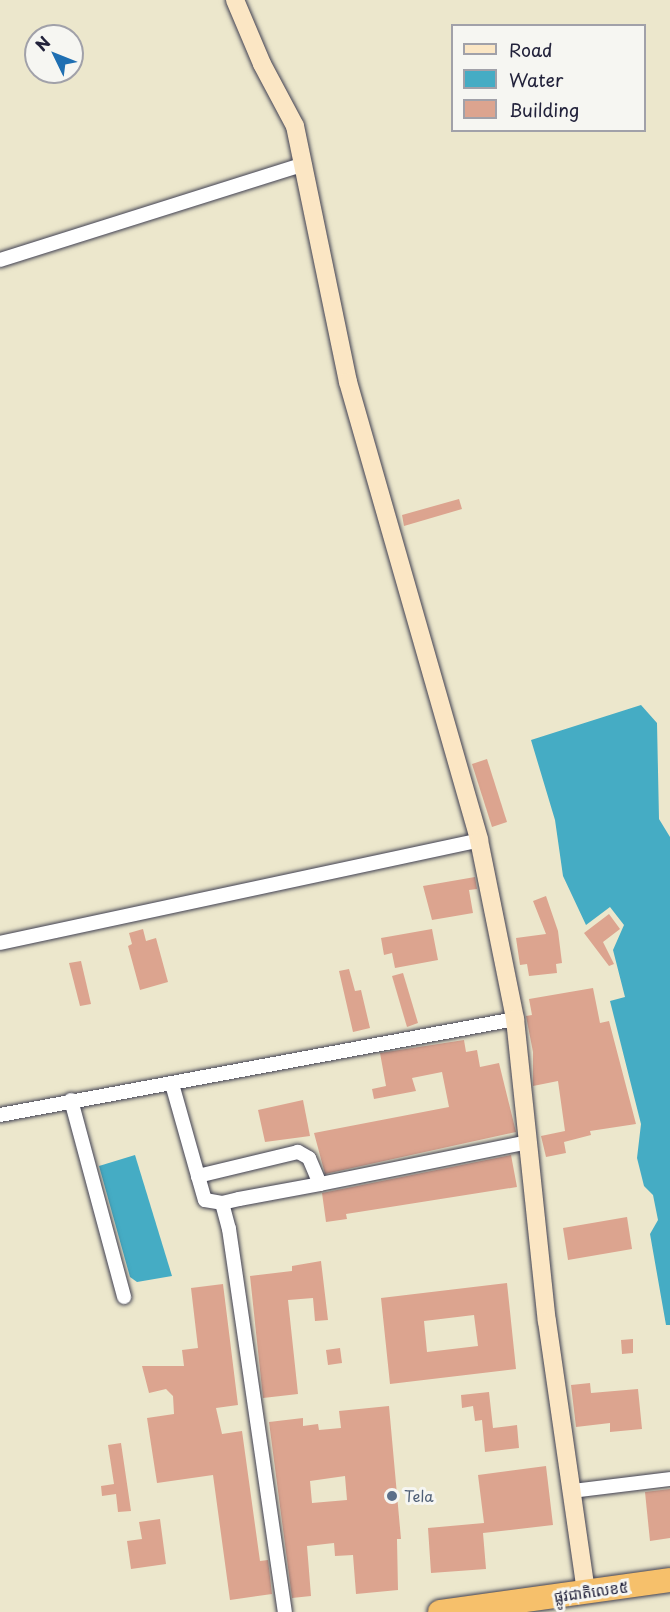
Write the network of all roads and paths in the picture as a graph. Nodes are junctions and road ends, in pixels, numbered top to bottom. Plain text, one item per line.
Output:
1 (235, 0) edge
2 (304, 164) junction
3 (0, 260) edge
4 (479, 840) junction
5 (0, 943) edge
6 (514, 1018) junction
7 (172, 1084) junction
8 (71, 1100) junction
9 (0, 1115) edge
10 (528, 1142) junction
11 (198, 1176) junction
12 (320, 1184) junction
13 (222, 1203) junction
14 (124, 1297) dead end
15 (670, 1479) edge
16 (572, 1491) junction
17 (670, 1580) edge
18 (586, 1591) junction
19 (285, 1612) edge
20 (440, 1612) edge

1 - 2 street
2 - 3 street
2 - 4 street
4 - 5 street
4 - 6 street
6 - 7 street
6 - 10 street
7 - 8 street
7 - 11 street
8 - 9 street
8 - 14 street
10 - 12 street
10 - 16 street
11 - 12 street
11 - 13 street
12 - 13 street
13 - 19 street
15 - 16 street
16 - 18 street
17 - 18 highway, ផ្លូវជាតិលេខ៥
18 - 20 highway, ផ្លូវជាតិលេខ៥

